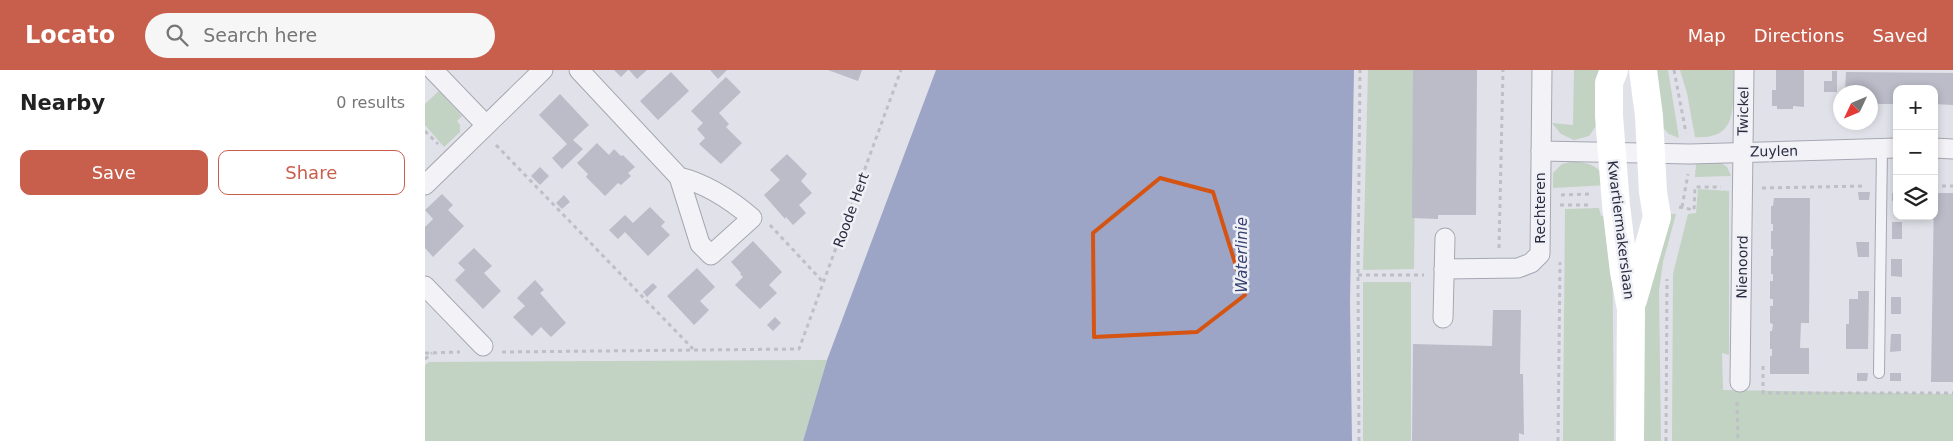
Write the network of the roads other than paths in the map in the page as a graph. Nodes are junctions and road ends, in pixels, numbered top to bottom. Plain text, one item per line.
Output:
1 (433, 70) edge
2 (543, 70) edge
3 (579, 70) edge
4 (1542, 70) edge
5 (1614, 70) edge
6 (1643, 70) edge
7 (1744, 70) edge
8 (484, 128) junction
9 (1889, 148) edge
10 (1938, 148) edge
11 (1953, 148) edge
12 (1541, 151) junction
13 (1611, 151) junction
14 (1651, 152) junction
15 (1743, 152) junction
16 (679, 177) junction
17 (425, 186) edge
18 (1445, 238) dead end
19 (1444, 273) junction
20 (425, 286) edge
21 (1631, 309) junction
22 (1443, 318) dead end
23 (482, 350) road end
24 (1879, 373) dead end
25 (1740, 382) road end
26 (1631, 441) edge

1 - 8 street
2 - 8 street
3 - 16 street
4 - 12 street, Rechteren
5 - 13 main road, Kwartiermakerslaan
6 - 14 main road, Kwartiermakerslaan
7 - 15 street, Twickel
8 - 17 street
9 - 15 street, Zuylen
9 - 24 lane
10 - 11 street
12 - 13 street
12 - 19 street, Rechteren
13 - 14 street, Kwartiermakerslaan
13 - 21 main road, Kwartiermakerslaan
14 - 15 street, Zuylen
14 - 21 main road, Kwartiermakerslaan
15 - 25 street, Nienoord
16 - 16 street
18 - 19 street
19 - 22 street
20 - 23 street
21 - 26 main road, Kwartiermakerslaan

